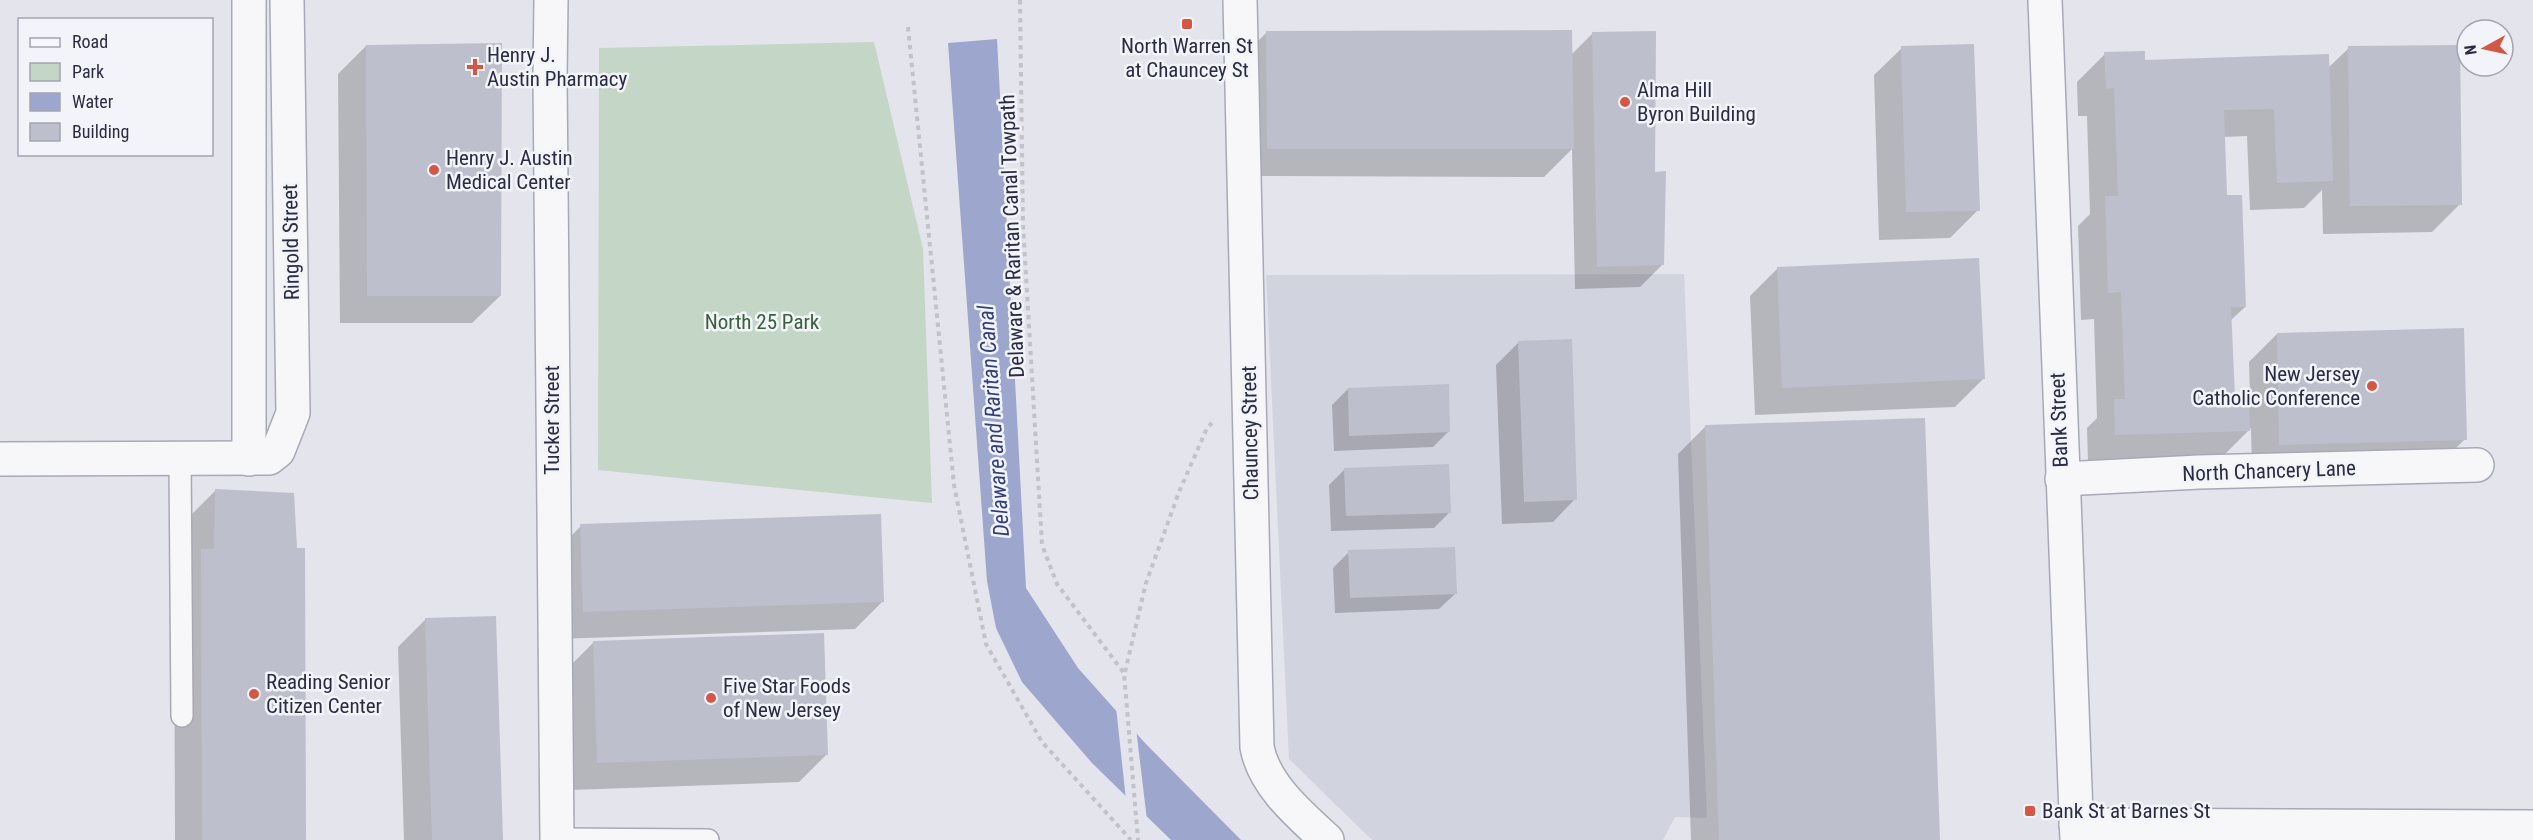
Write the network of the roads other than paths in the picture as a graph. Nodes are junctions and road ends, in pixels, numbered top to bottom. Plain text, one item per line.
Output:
1 (249, 0) edge
2 (287, 0) edge
3 (551, 0) edge
4 (1240, 0) edge
5 (2045, 0) edge
6 (180, 458) junction
7 (0, 459) edge
8 (249, 459) junction
9 (2477, 465) dead end
10 (2062, 479) junction
11 (182, 717) dead end
12 (2533, 827) edge
13 (2077, 833) edge
14 (556, 839) edge
15 (708, 840) edge
16 (1327, 840) edge

1 - 8 street, Ringold Street
2 - 8 street, Ringold Street
3 - 14 street, Tucker Street
4 - 16 street, Chauncey Street
5 - 10 street, Bank Street
6 - 7 street, Ringold Street
6 - 8 street, Ringold Street
6 - 11 lane
9 - 10 street, North Chancery Lane
10 - 13 street, Bank Street
12 - 13 street
14 - 15 lane

